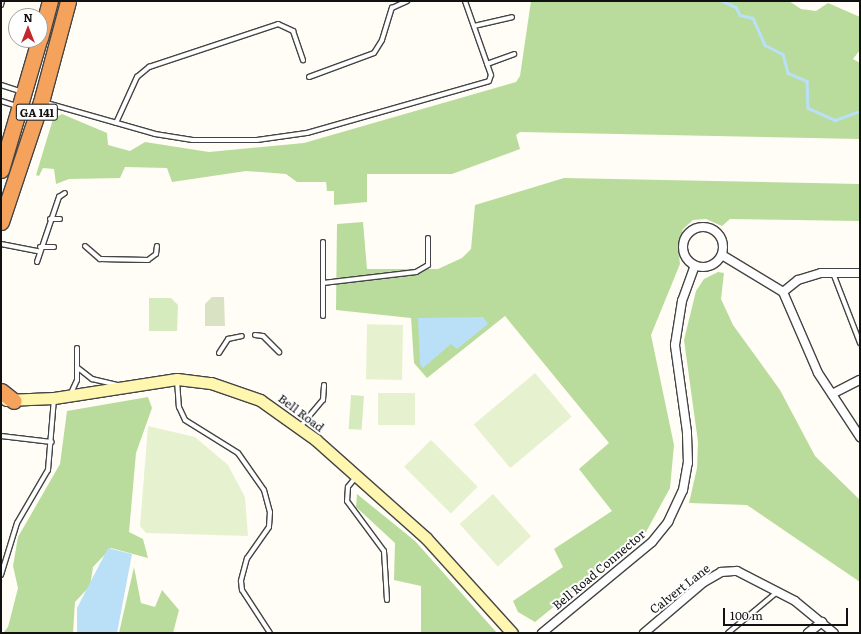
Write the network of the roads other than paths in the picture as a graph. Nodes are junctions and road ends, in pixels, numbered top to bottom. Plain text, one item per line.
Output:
1 (2, 1) edge
2 (68, 1) edge
3 (407, 1) edge
4 (465, 1) edge
5 (1, 5) edge
6 (512, 17) dead end
7 (474, 26) junction
8 (37, 48) edge
9 (514, 54) dead end
10 (303, 60) dead end
11 (487, 64) junction
12 (309, 77) dead end
13 (1, 86) edge
14 (24, 92) junction
15 (1, 101) edge
16 (41, 102) junction
17 (20, 108) junction
18 (116, 123) junction
19 (1, 170) edge
20 (65, 193) dead end
21 (50, 219) junction
22 (60, 219) dead end
23 (1, 222) edge
24 (428, 238) dead end
25 (323, 242) dead end
26 (1, 244) edge
27 (85, 246) dead end
28 (157, 246) dead end
29 (54, 247) dead end
30 (39, 249) junction
31 (722, 255) junction
32 (37, 262) dead end
33 (695, 266) junction
34 (833, 272) junction
35 (860, 273) edge
36 (323, 283) junction
37 (783, 292) junction
38 (323, 316) dead end
39 (256, 335) dead end
40 (242, 336) dead end
41 (860, 343) edge
42 (77, 348) dead end
43 (279, 352) dead end
44 (219, 353) dead end
45 (78, 368) junction
46 (177, 379) junction
47 (860, 380) edge
48 (324, 385) dead end
49 (122, 386) junction
50 (1, 391) edge
51 (832, 394) junction
52 (70, 395) junction
53 (54, 398) junction
54 (8, 400) edge
55 (300, 428) junction
56 (1, 436) edge
57 (860, 437) edge
58 (52, 442) junction
59 (356, 476) junction
60 (1, 575) edge
61 (778, 591) junction
62 (387, 600) dead end
63 (822, 622) junction
64 (270, 633) edge
65 (512, 633) edge
66 (542, 633) edge
67 (644, 633) edge
68 (728, 633) edge
69 (808, 633) edge
70 (834, 633) edge

1 - 5 lane
2 - 16 highway, GA 141
3 - 12 lane
4 - 7 lane
6 - 7 lane
7 - 11 lane
8 - 14 highway, GA 141
9 - 11 lane
10 - 18 lane
11 - 18 lane
13 - 14 lane
14 - 17 highway, GA 141
15 - 17 lane
16 - 18 lane
16 - 23 highway, GA 141
17 - 19 highway, GA 141
20 - 21 lane
21 - 22 lane
21 - 30 lane
24 - 36 lane
25 - 36 lane
26 - 30 lane
27 - 28 lane
29 - 30 lane
30 - 32 lane
31 - 33 street
31 - 33 street
31 - 37 street
33 - 66 street, Bell Road Connector
34 - 35 street
34 - 37 street
34 - 41 lane
36 - 38 lane
37 - 51 street
39 - 43 lane
40 - 44 lane
42 - 45 lane
45 - 49 lane
45 - 52 lane
46 - 49 street, Bell Road
46 - 55 street, Bell Road
46 - 64 lane
47 - 51 street
48 - 55 lane
49 - 52 street, Bell Road
50 - 54 highway
51 - 57 street
52 - 53 street, Bell Road
53 - 54 street, Bell Road
53 - 58 lane
55 - 59 street, Bell Road
56 - 58 lane
58 - 60 lane
59 - 62 lane
59 - 65 street, Bell Road
61 - 63 street, Calvert Lane
61 - 67 street, Calvert Lane
61 - 68 lane
63 - 69 street
63 - 70 street, Calvert Lane

